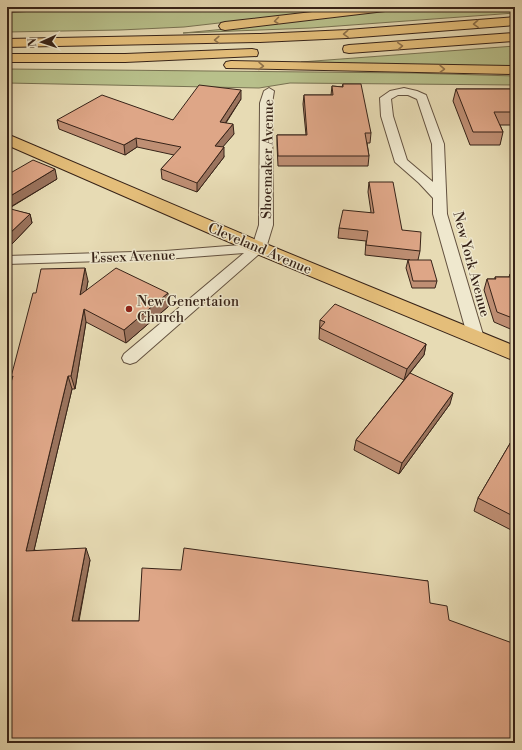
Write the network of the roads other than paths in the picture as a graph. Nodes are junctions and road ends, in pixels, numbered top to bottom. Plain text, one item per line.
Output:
1 (385, 7) edge
2 (515, 21) edge
3 (515, 37) edge
4 (7, 43) edge
5 (339, 49) dead end
6 (261, 53) dead end
7 (7, 58) edge
8 (68, 59) junction
9 (515, 70) edge
10 (269, 91) dead end
11 (7, 139) edge
12 (440, 198) junction
13 (259, 248) junction
14 (7, 260) edge
15 (476, 338) junction
16 (515, 354) edge
17 (130, 358) dead end

1 -> 4 main road
2 -> 4 main road
5 -> 3 main road
6 - 8 main road
7 - 8 main road
8 -> 9 main road
10 - 13 street, Shoemaker Avenue
11 - 13 main road, Cleveland Avenue
12 - 12 street, New York Avenue
12 - 15 street, New York Avenue
13 - 14 street, Essex Avenue
13 - 15 main road, Cleveland Avenue
13 - 17 street
15 - 16 main road, Cleveland Avenue

